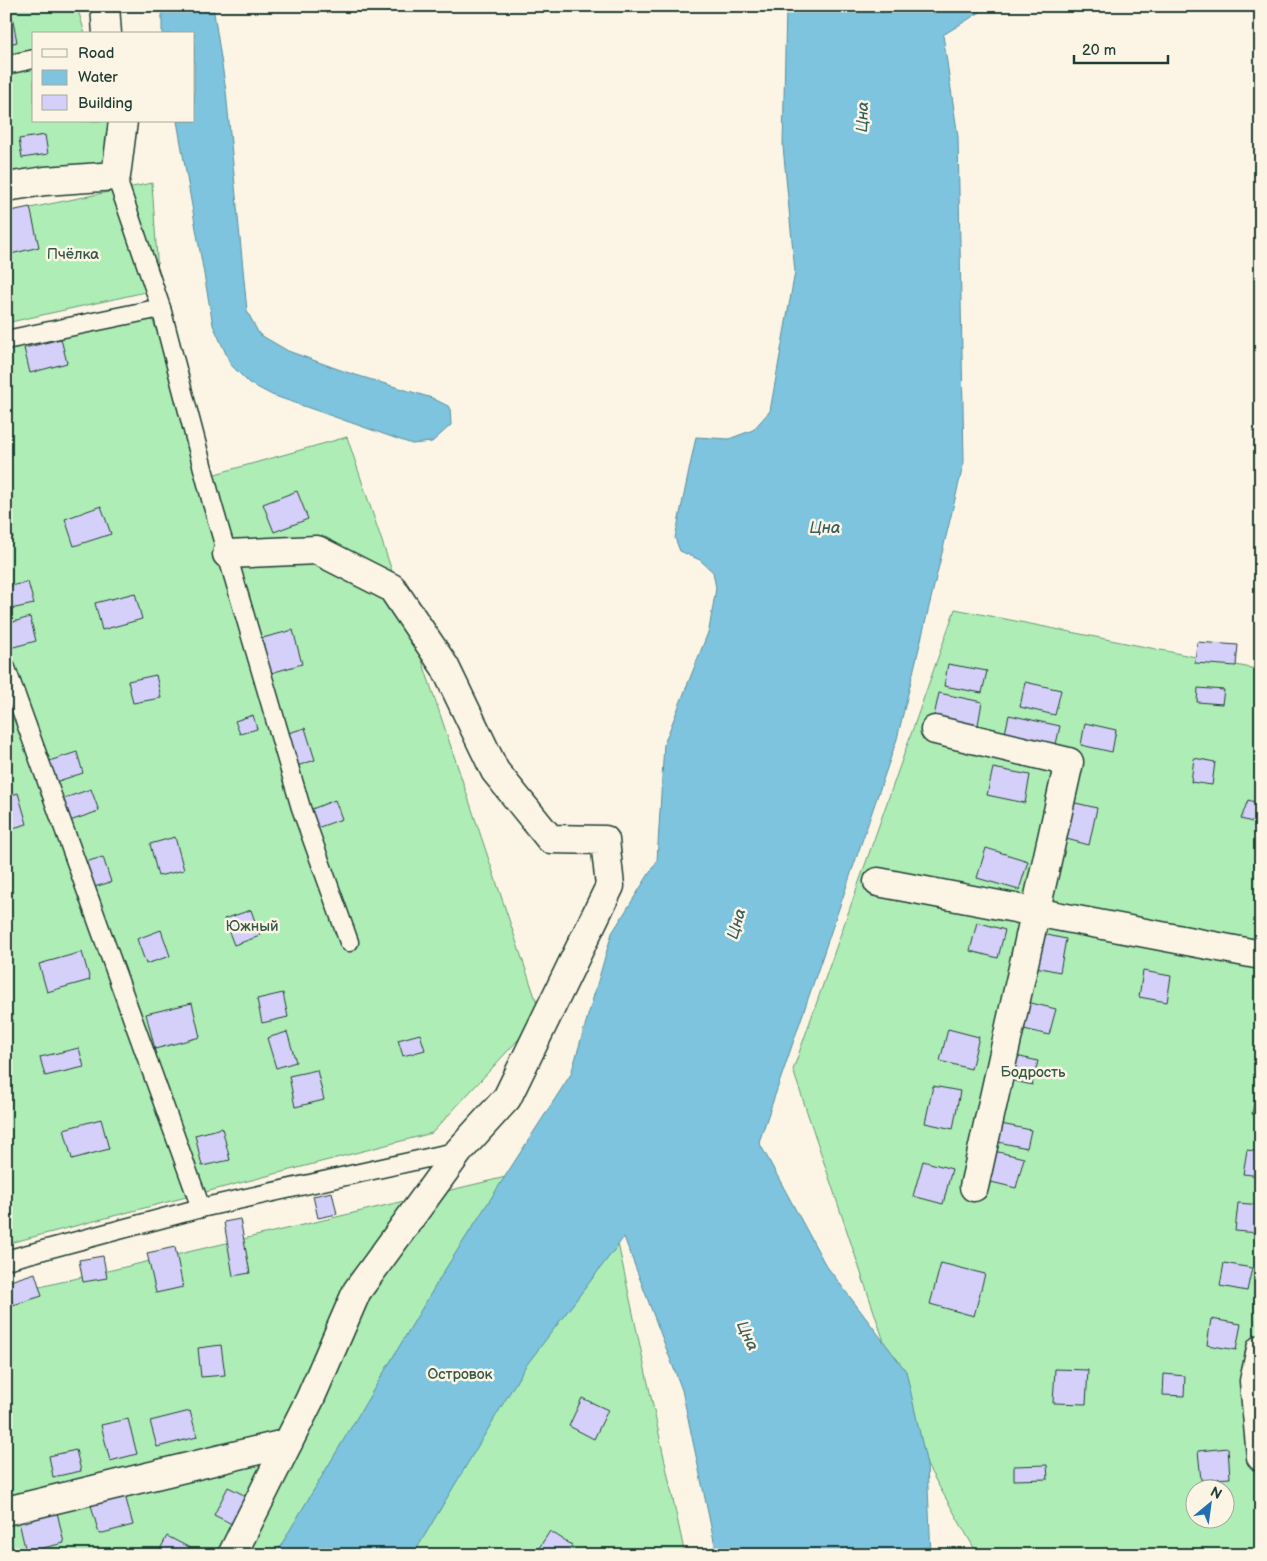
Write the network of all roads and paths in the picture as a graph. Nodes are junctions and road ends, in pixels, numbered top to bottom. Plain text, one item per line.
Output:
1 (106, 6) edge
2 (107, 32) edge
3 (32, 59) edge
4 (6, 65) edge
5 (123, 122) edge
6 (116, 176) junction
7 (6, 187) edge
8 (161, 308) junction
9 (6, 340) edge
10 (227, 554) junction
11 (6, 668) edge
12 (935, 730) dead end
13 (878, 882) dead end
14 (1037, 912) junction
15 (349, 942) dead end
16 (1261, 955) edge
17 (459, 1151) junction
18 (974, 1187) dead end
19 (201, 1208) junction
20 (6, 1260) edge
21 (1261, 1349) edge
22 (288, 1443) junction
23 (1261, 1458) edge
24 (6, 1511) edge
25 (232, 1555) edge

1 - 2 street
3 - 4 lane
5 - 6 street
6 - 7 street
6 - 8 lane
8 - 9 lane
8 - 10 lane
10 - 15 lane
10 - 17 street
11 - 19 lane
12 - 14 street
13 - 14 street
14 - 16 street
14 - 18 street
17 - 19 lane
17 - 22 street
19 - 20 lane
21 - 23 street
22 - 24 street
22 - 25 street

